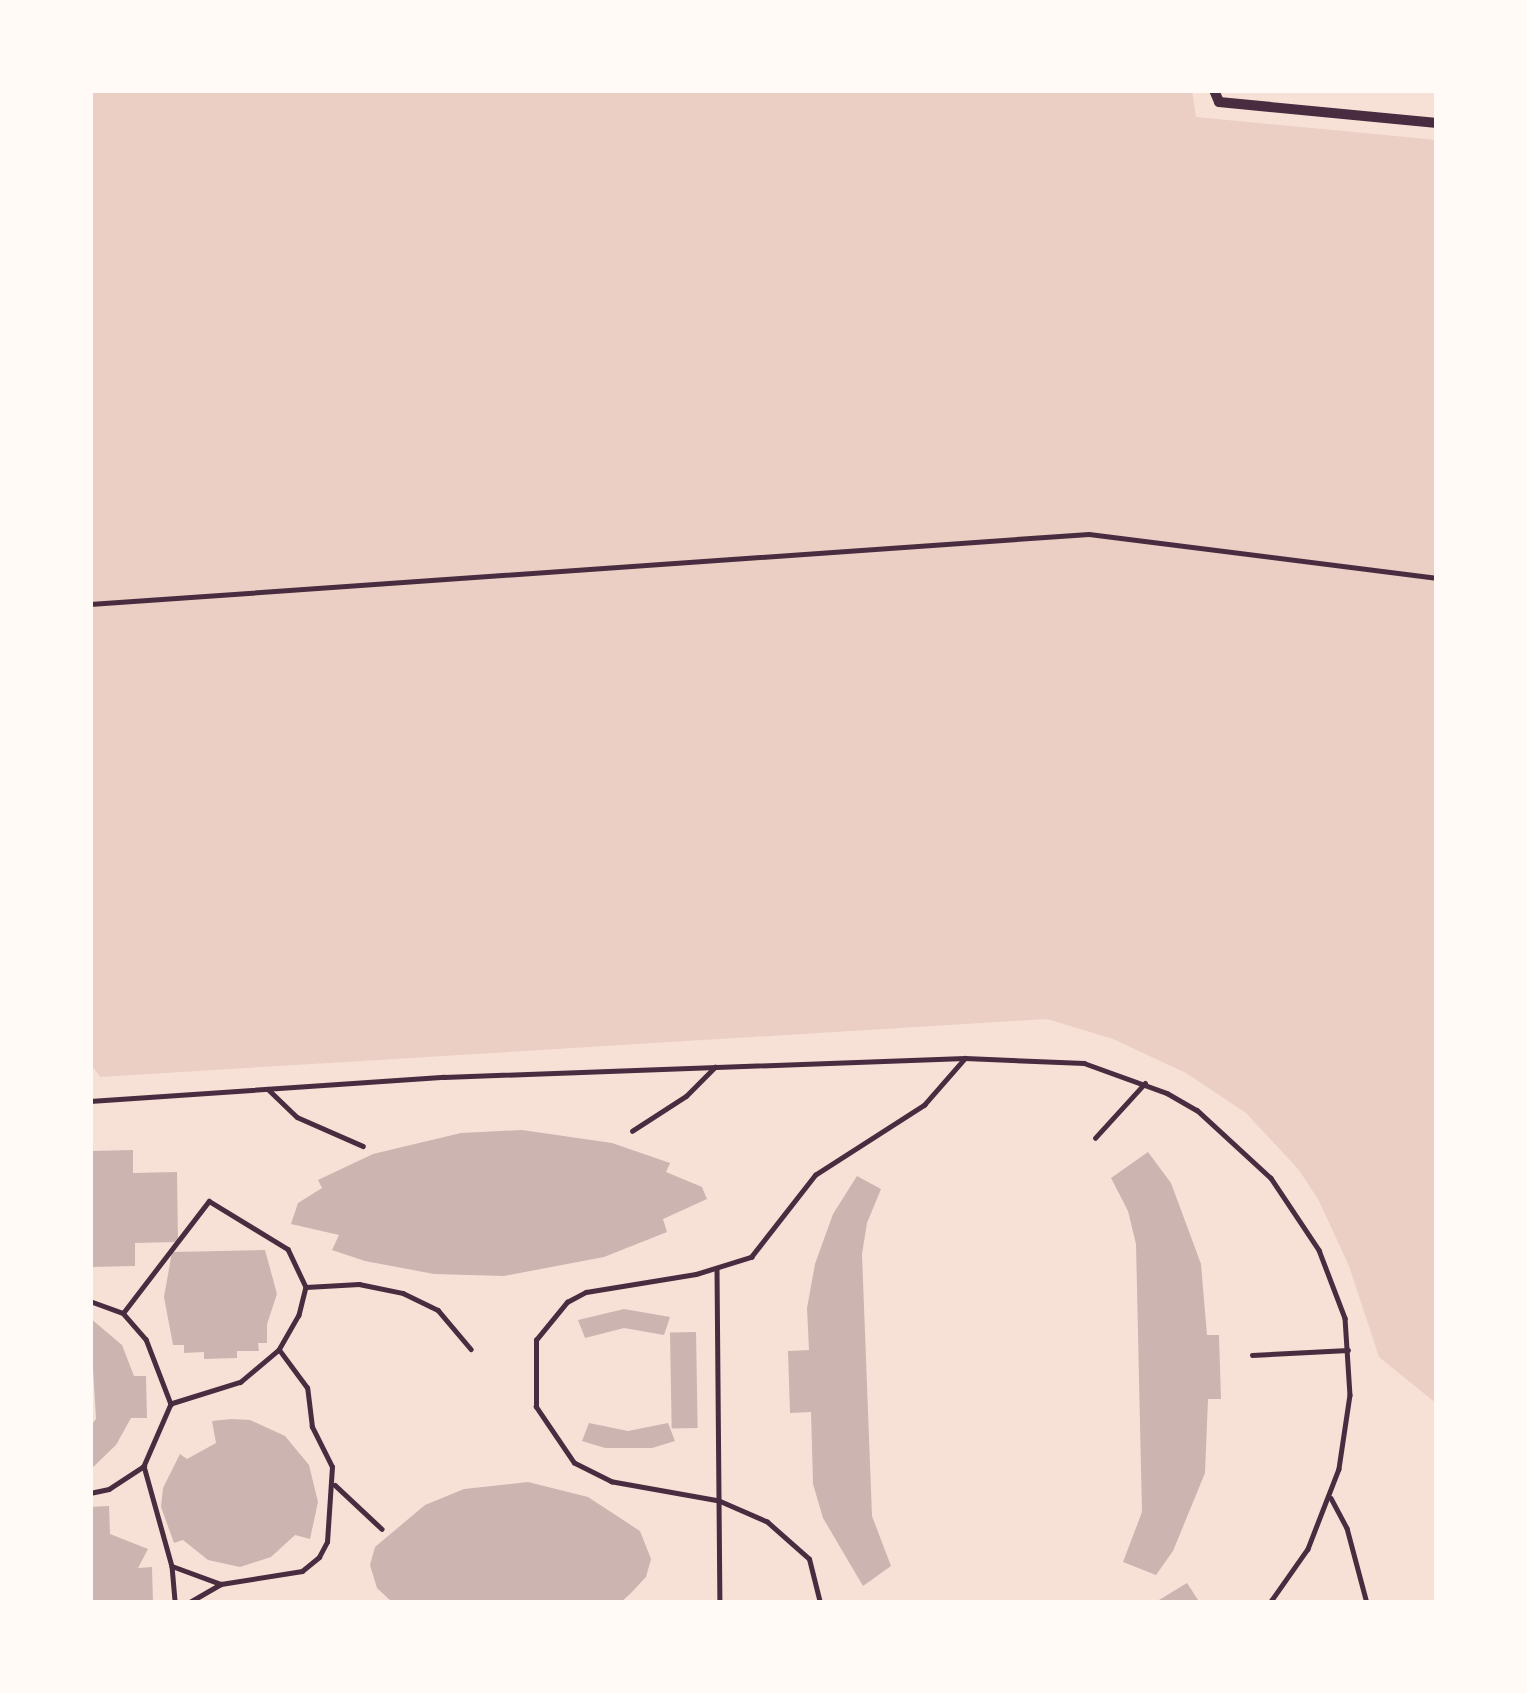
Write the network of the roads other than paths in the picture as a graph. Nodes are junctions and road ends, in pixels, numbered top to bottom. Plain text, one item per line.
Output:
1 (1214, 90) edge
2 (1437, 123) edge
3 (1437, 578) edge
4 (90, 604) edge
5 (964, 1058) junction
6 (715, 1067) junction
7 (1144, 1083) junction
8 (268, 1089) junction
9 (90, 1101) edge
10 (632, 1131) dead end
11 (1096, 1138) dead end
12 (363, 1146) dead end
13 (717, 1269) junction
14 (306, 1287) junction
15 (90, 1300) edge
16 (123, 1313) junction
17 (471, 1349) dead end
18 (279, 1350) junction
19 (1348, 1350) junction
20 (1252, 1355) dead end
21 (171, 1404) junction
22 (144, 1466) junction
23 (335, 1485) junction
24 (90, 1493) edge
25 (1331, 1498) junction
26 (718, 1501) junction
27 (382, 1528) dead end
28 (172, 1566) junction
29 (221, 1584) junction
30 (175, 1603) edge
31 (188, 1603) edge
32 (720, 1603) edge
33 (820, 1603) edge
34 (1270, 1603) edge
35 (1367, 1603) edge

1 - 2 street
3 - 4 lane
5 - 6 lane
5 - 7 lane
5 - 13 lane
6 - 8 lane
6 - 10 lane
7 - 11 lane
7 - 19 lane
8 - 9 lane
8 - 12 lane
13 - 26 lane
13 - 26 lane
14 - 16 lane
14 - 17 lane
14 - 18 lane
15 - 16 lane
16 - 21 lane
18 - 21 lane
18 - 23 lane
19 - 20 lane
19 - 25 lane
21 - 22 lane
22 - 24 lane
22 - 28 lane
23 - 27 lane
23 - 29 lane
25 - 34 lane
25 - 35 lane
26 - 32 lane
26 - 33 lane
28 - 29 lane
28 - 30 lane
29 - 31 lane

